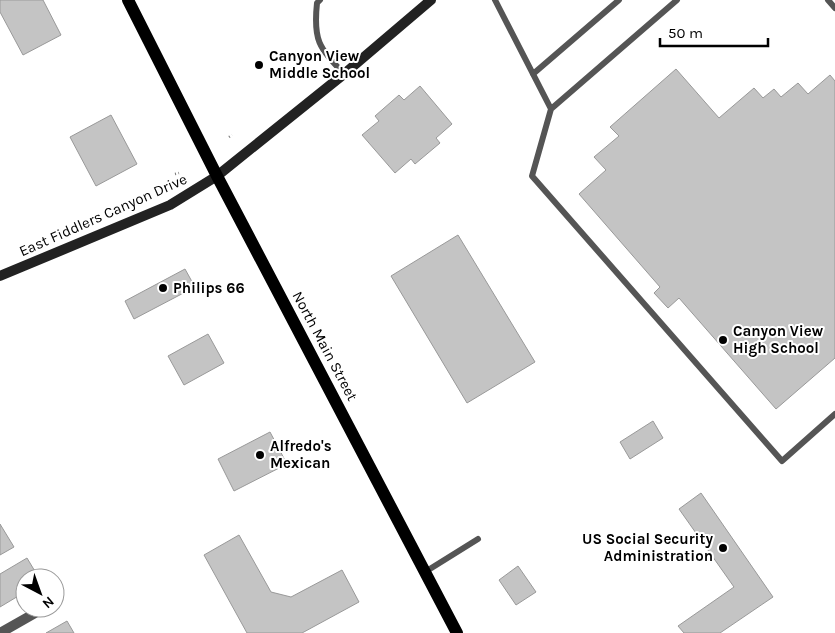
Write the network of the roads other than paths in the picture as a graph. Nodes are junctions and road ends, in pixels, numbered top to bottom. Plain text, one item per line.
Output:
1 (128, 0) edge
2 (320, 0) edge
3 (431, 0) edge
4 (495, 0) edge
5 (619, 0) edge
6 (677, 0) edge
7 (828, 0) edge
8 (835, 8) edge
9 (344, 74) junction
10 (533, 74) junction
11 (551, 109) junction
12 (217, 176) junction
13 (0, 276) edge
14 (835, 414) edge
15 (478, 539) dead end
16 (425, 572) junction
17 (26, 618) edge
18 (0, 633) edge
19 (457, 633) edge

1 - 12 main road, North Main Street
2 - 9 lane
3 - 9 street, East Fiddlers Canyon Drive
4 - 10 lane
5 - 10 lane
6 - 11 lane
7 - 8 lane
9 - 12 street, East Fiddlers Canyon Drive
10 - 11 lane
11 - 14 lane
12 - 13 street, East Fiddlers Canyon Drive
12 - 16 main road, North Main Street
15 - 16 lane
16 - 19 main road, North Main Street
17 - 18 street

